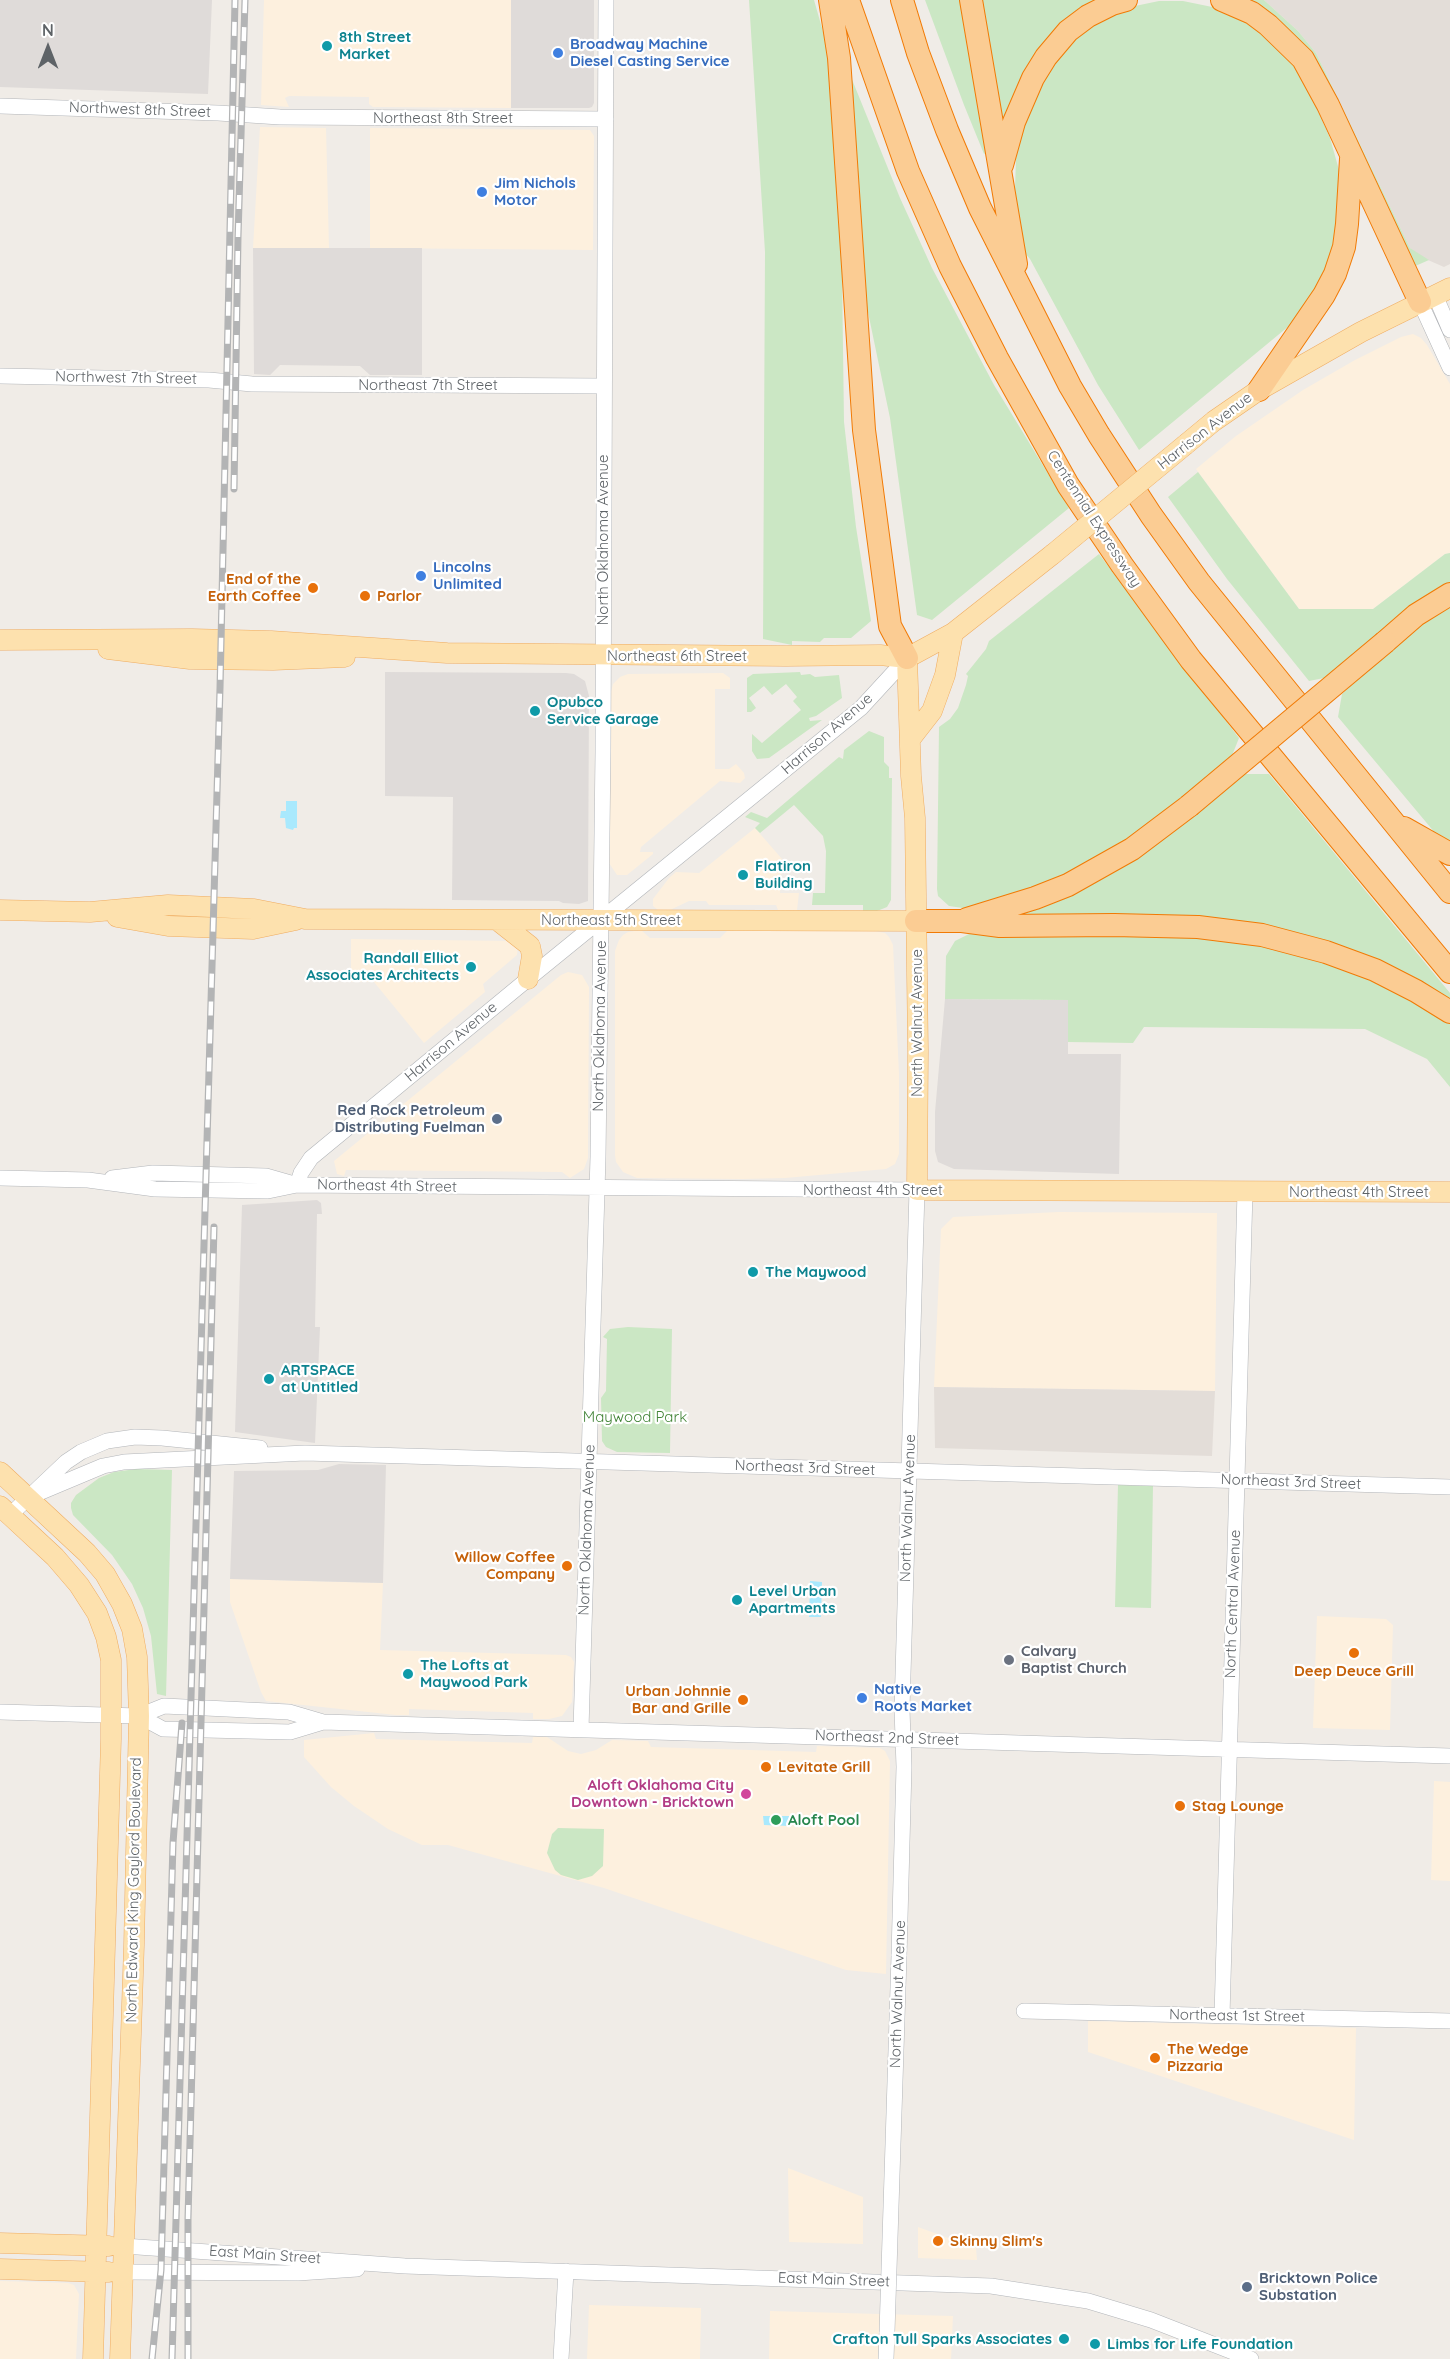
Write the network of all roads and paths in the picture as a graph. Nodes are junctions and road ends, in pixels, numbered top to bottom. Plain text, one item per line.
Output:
1 (606, 0) edge
2 (830, 0) edge
3 (848, 0) edge
4 (902, 0) edge
5 (971, 0) edge
6 (1126, 0) edge
7 (1222, 0) edge
8 (0, 106) edge
9 (280, 117) joint
10 (606, 118) junction
11 (1352, 155) junction
12 (999, 172) junction
13 (1021, 290) junction
14 (1435, 295) edge
15 (1450, 330) edge
16 (1450, 368) edge
17 (0, 376) edge
18 (252, 384) joint
19 (603, 387) junction
20 (1259, 390) junction
21 (1450, 594) edge
22 (953, 633) junction
23 (0, 640) edge
24 (38, 641) junction
25 (447, 653) junction
26 (603, 655) junction
27 (907, 658) junction
28 (911, 738) junction
29 (1390, 820) junction
30 (1450, 854) edge
31 (1450, 892) edge
32 (0, 910) edge
33 (90, 912) junction
34 (305, 919) junction
35 (496, 920) junction
36 (601, 920) junction
37 (916, 921) junction
38 (962, 921) junction
39 (1450, 972) edge
40 (528, 979) junction
41 (1450, 1012) edge
42 (0, 1178) edge
43 (297, 1185) junction
44 (597, 1188) junction
45 (917, 1190) junction
46 (1245, 1192) junction
47 (1450, 1192) edge
48 (305, 1453) junction
49 (589, 1462) junction
50 (909, 1471) junction
51 (0, 1472) edge
52 (1236, 1480) junction
53 (1450, 1487) edge
54 (29, 1497) junction
55 (5, 1510) edge
56 (0, 1712) edge
57 (112, 1715) junction
58 (139, 1716) junction
59 (323, 1722) junction
60 (581, 1728) junction
61 (903, 1739) junction
62 (1230, 1748) junction
63 (1450, 1756) edge
64 (106, 1929) junction
65 (134, 1945) junction
66 (1024, 2011) dead end
67 (1222, 2016) junction
68 (1450, 2021) edge
69 (0, 2243) edge
70 (97, 2245) junction
71 (124, 2246) junction
72 (405, 2266) junction
73 (0, 2269) edge
74 (566, 2271) junction
75 (96, 2272) junction
76 (124, 2272) junction
77 (1212, 2343) junction
78 (93, 2359) edge
79 (120, 2359) edge
80 (561, 2359) edge
81 (886, 2359) edge
82 (1211, 2359) edge
83 (1251, 2359) edge

1 - 10 street, North Oklahoma Avenue
2 - 27 highway
3 - 39 highway, Centennial Expressway
4 - 13 highway
5 - 12 highway
6 - 12 highway
7 - 11 highway
8 - 9 street, Northwest 8th Street
9 - 10 street, Northeast 8th Street
10 - 19 street, North Oklahoma Avenue
11 - 14 highway
11 - 20 highway
12 - 13 highway
13 - 29 highway
14 - 15 street
14 - 16 street
14 - 20 main road, Harrison Avenue
17 - 18 street, Northwest 7th Street
18 - 19 street, Northeast 7th Street
19 - 26 street, North Oklahoma Avenue
20 - 22 main road, Harrison Avenue, bridge
21 - 38 highway, bridge
22 - 27 main road, Harrison Avenue
22 - 28 main road
23 - 24 main road
24 - 25 main road, Northeast 6th Street
24 - 25 main road, Northeast 6th Street
25 - 26 main road, Northeast 6th Street
26 - 27 main road, Northeast 6th Street
26 - 36 street, North Oklahoma Avenue
27 - 28 main road, North Walnut Avenue
27 - 36 street, Harrison Avenue
28 - 37 main road, North Walnut Avenue
29 - 30 highway
29 - 31 highway
32 - 33 main road
33 - 34 main road, Northeast 5th Street
33 - 34 main road, Northeast 5th Street
34 - 35 main road, Northeast 5th Street
35 - 36 main road, Northeast 5th Street
35 - 40 main road
36 - 37 main road, Northeast 5th Street
36 - 40 street, Harrison Avenue
36 - 44 street, North Oklahoma Avenue
37 - 38 highway
37 - 45 main road, North Walnut Avenue
38 - 41 highway
40 - 43 street, Harrison Avenue
42 - 43 street, Northeast 4th Street
43 - 44 street, Northeast 4th Street
44 - 45 street, Northeast 4th Street
44 - 49 street, North Oklahoma Avenue
45 - 46 main road, Northeast 4th Street
45 - 50 street, North Walnut Avenue
46 - 47 main road, Northeast 4th Street
46 - 52 street, North Central Avenue
48 - 49 street, Northeast 3rd Street
48 - 54 street, Northeast 3rd Street
48 - 54 street, Northeast 3rd Street
49 - 50 street, Northeast 3rd Street
49 - 60 street, North Oklahoma Avenue
50 - 52 street, Northeast 3rd Street
50 - 61 street, North Walnut Avenue
51 - 54 main road, North Edward King Gaylord Boulevard
52 - 53 street, Northeast 3rd Street
52 - 62 street, North Central Avenue
54 - 55 street, Northeast 3rd Street
54 - 58 main road, North Edward King Gaylord Boulevard
55 - 57 main road, North Edward King Gaylord Boulevard
56 - 57 street
57 - 58 street
57 - 64 main road, North Edward King Gaylord Boulevard
58 - 59 street, Northeast 2nd Street
58 - 59 street, Northeast 2nd Street
58 - 65 main road, North Edward King Gaylord Boulevard
59 - 60 street, Northeast 2nd Street
60 - 61 street, Northeast 2nd Street
61 - 62 street, Northeast 2nd Street
61 - 81 street, North Walnut Avenue, bridge
62 - 63 street, Northeast 2nd Street
62 - 67 street, North Central Avenue
64 - 65 main road
64 - 70 main road, North Edward King Gaylord Boulevard
65 - 71 main road, North Edward King Gaylord Boulevard
66 - 67 street, Northeast 1st Street
67 - 68 street, Northeast 1st Street
69 - 70 main road
70 - 71 main road
70 - 75 main road, North Edward King Gaylord Boulevard
71 - 72 street, East Main Street
71 - 76 main road, North Edward King Gaylord Boulevard
72 - 74 street, East Main Street
72 - 76 street, East Main Street
73 - 75 main road
74 - 77 street, East Main Street
74 - 80 street
75 - 76 main road
75 - 78 main road, North Edward King Gaylord Boulevard
76 - 79 main road, North Edward King Gaylord Boulevard
77 - 82 street
77 - 83 street, East Main Street

